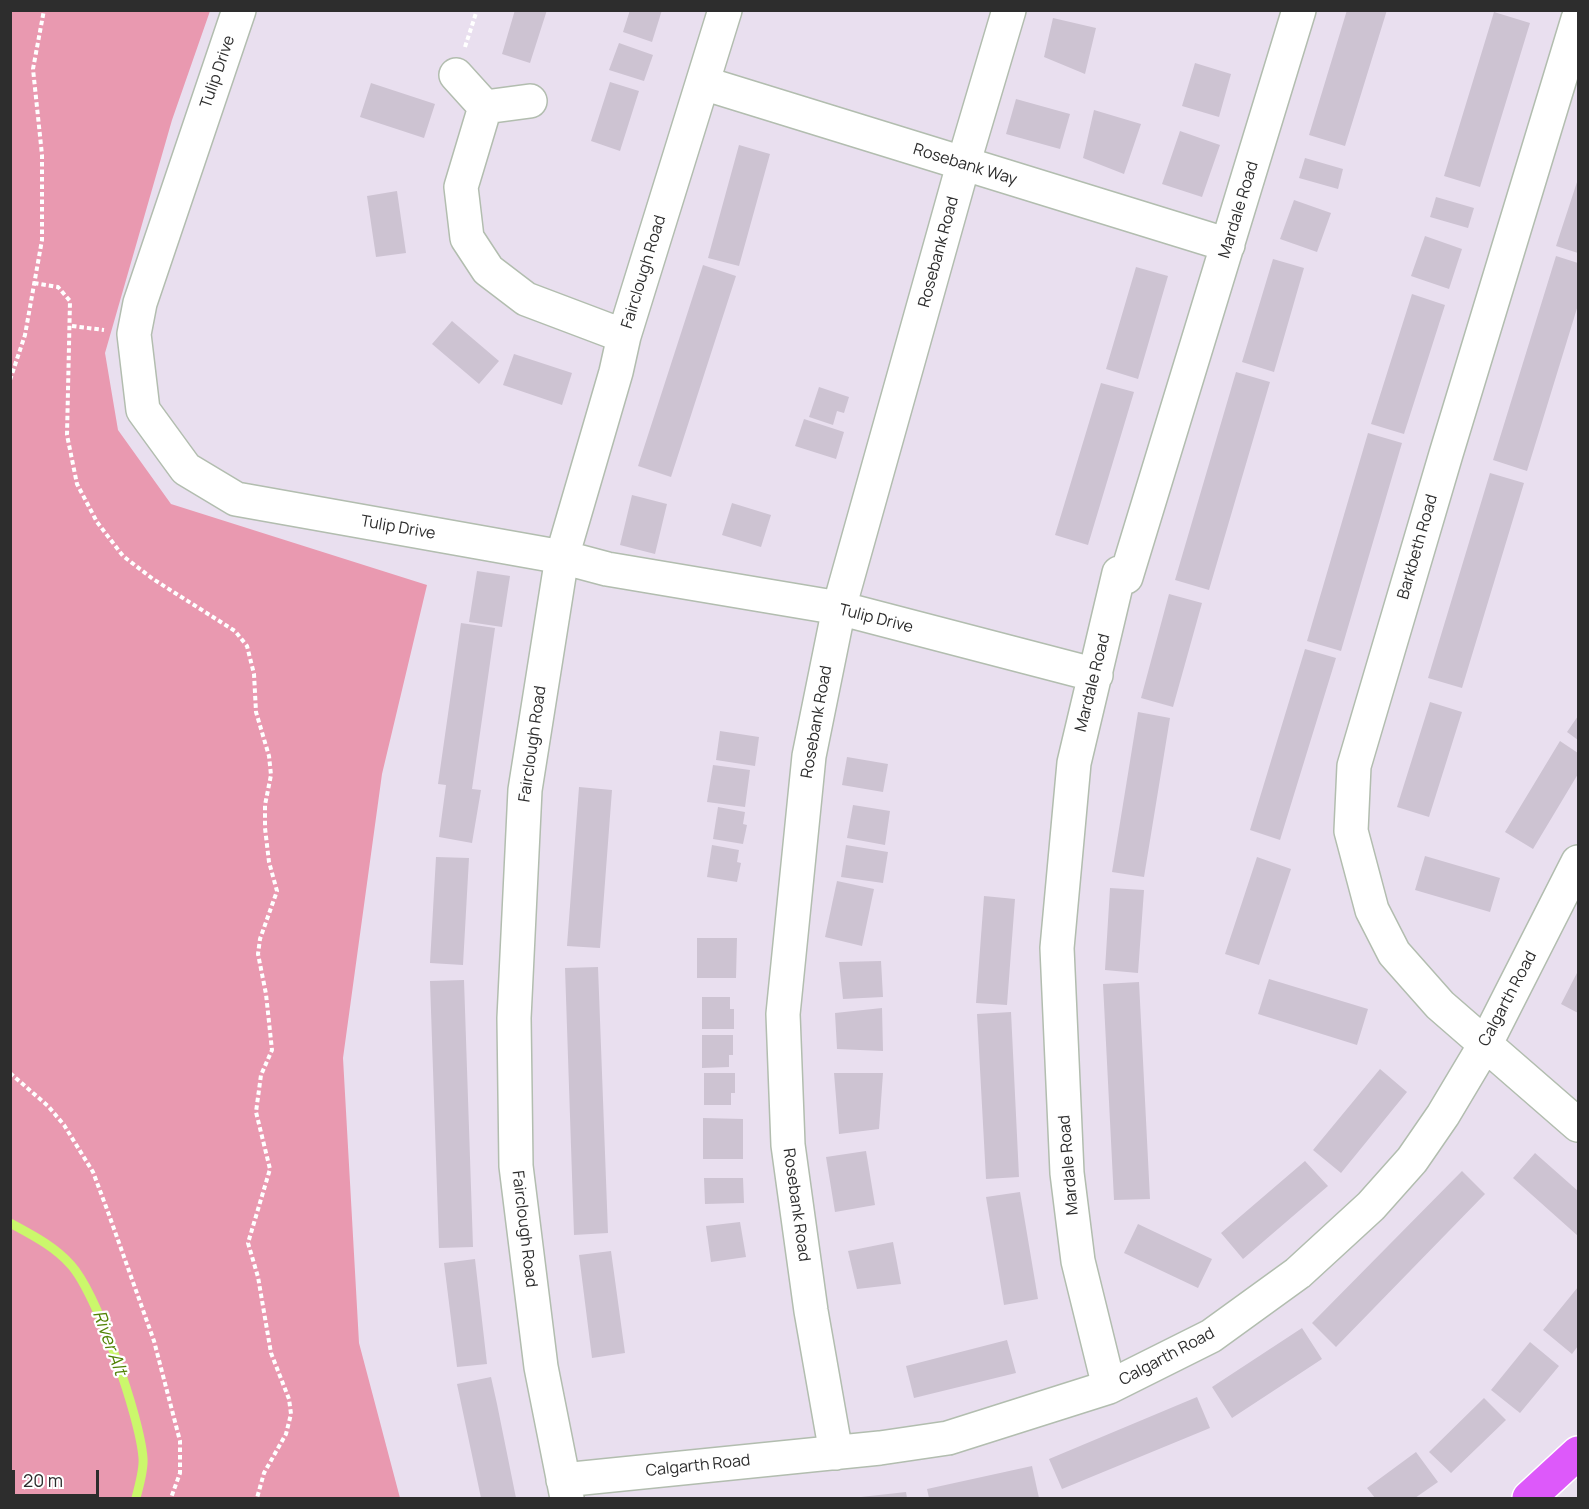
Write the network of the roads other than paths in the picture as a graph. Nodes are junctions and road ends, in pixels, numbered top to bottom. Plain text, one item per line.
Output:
1 (239, 10) edge
2 (725, 10) edge
3 (1009, 10) edge
4 (1299, 10) edge
5 (1578, 19) edge
6 (456, 75) road end
7 (702, 83) junction
8 (530, 101) dead end
9 (485, 107) junction
10 (963, 165) junction
11 (1228, 246) junction
12 (624, 336) junction
13 (562, 557) junction
14 (839, 608) junction
15 (1096, 675) junction
16 (1578, 862) edge
17 (1486, 1043) junction
18 (1578, 1125) edge
19 (1109, 1387) junction
20 (836, 1453) junction
21 (1578, 1453) edge
22 (565, 1489) edge
23 (1529, 1498) edge

1 - 13 street, Tulip Drive
2 - 7 street, Fairclough Road
3 - 10 street, Rosebank Road
4 - 11 street, Mardale Road
5 - 17 street, Barkbeth Road
6 - 9 street
7 - 10 street, Rosebank Way
7 - 12 street, Fairclough Road
8 - 9 street
9 - 12 street
10 - 11 street, Rosebank Way
10 - 14 street, Rosebank Road
11 - 15 street, Mardale Road
12 - 13 street, Fairclough Road
13 - 14 street, Tulip Drive
13 - 22 street, Fairclough Road
14 - 15 street, Tulip Drive
14 - 20 street, Rosebank Road
15 - 19 street, Mardale Road
16 - 17 street, Calgarth Road
17 - 18 street, Barkbeth Road
17 - 19 street, Calgarth Road
19 - 20 street, Calgarth Road
20 - 22 street, Calgarth Road
21 - 23 main road

